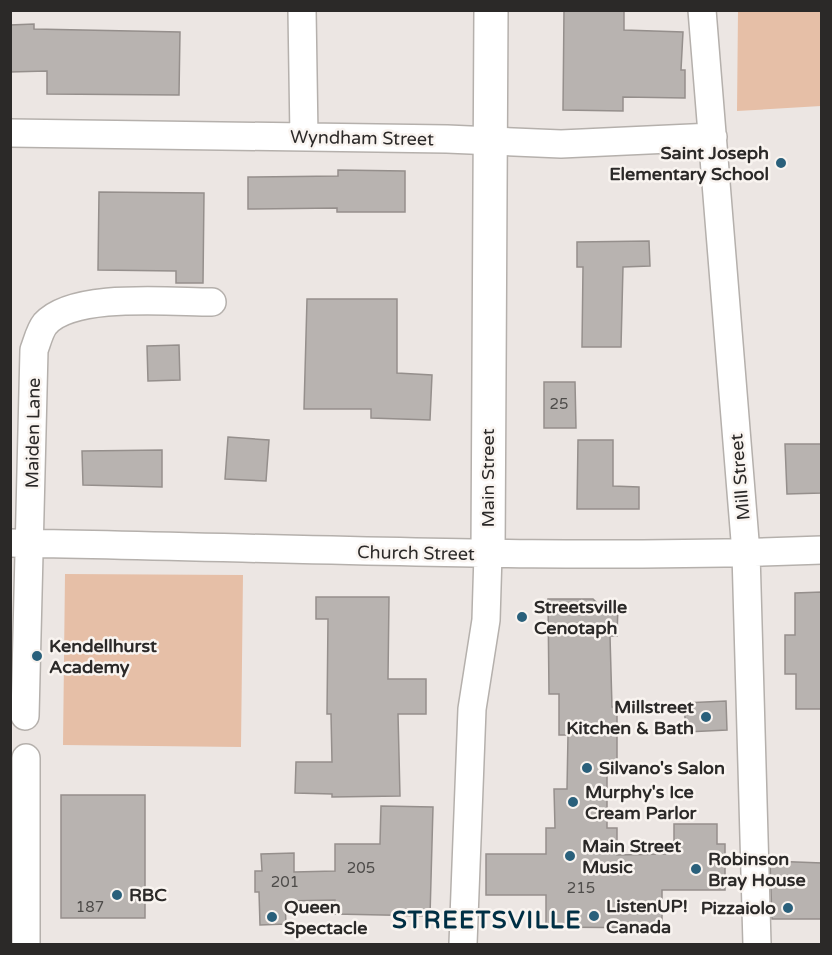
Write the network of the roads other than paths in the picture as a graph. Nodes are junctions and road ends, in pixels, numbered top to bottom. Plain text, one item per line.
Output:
1 (302, 10) edge
2 (491, 10) edge
3 (702, 10) edge
4 (10, 133) edge
5 (304, 137) junction
6 (713, 137) junction
7 (489, 141) junction
8 (212, 302) dead end
9 (21, 544) edge
10 (822, 550) edge
11 (746, 553) junction
12 (488, 554) junction
13 (25, 716) dead end
14 (26, 758) dead end
15 (27, 945) edge
16 (463, 945) edge
17 (757, 945) edge

1 - 5 street
2 - 7 street, Main Street
3 - 6 street, Mill Street
4 - 5 street, Wyndham Street
5 - 7 street, Wyndham Street
6 - 7 street, Wyndham Street
6 - 11 street, Mill Street
7 - 12 street, Main Street
8 - 9 street, Maiden Lane
9 - 12 street, Church Street
9 - 13 street, Maiden Lane
10 - 11 street, Church Street
11 - 12 street, Church Street
11 - 17 street, Mill Street
12 - 16 street, Main Street
14 - 15 street

